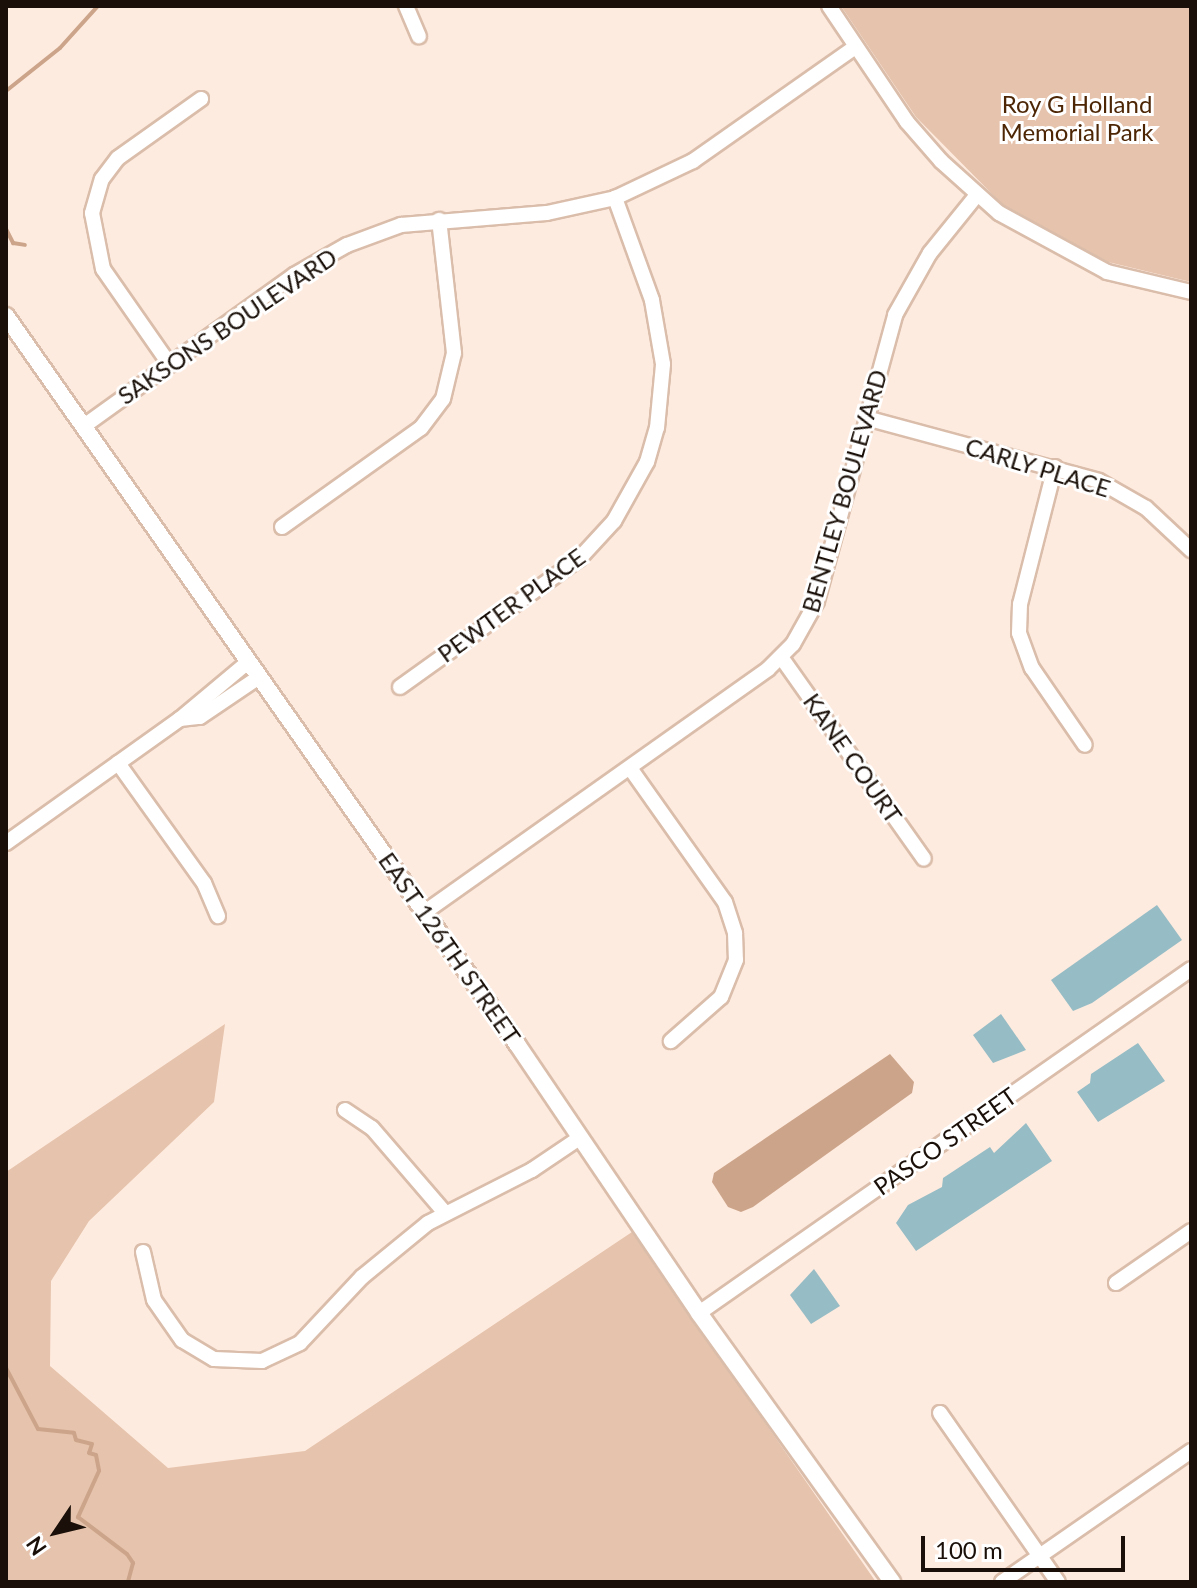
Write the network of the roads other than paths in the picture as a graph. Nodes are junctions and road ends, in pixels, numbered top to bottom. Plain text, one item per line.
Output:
1 (406, 6) edge
2 (829, 6) edge
3 (419, 36) dead end
4 (854, 48) junction
5 (201, 99) dead end
6 (977, 195) junction
7 (615, 198) junction
8 (439, 220) junction
9 (1191, 292) edge
10 (6, 316) edge
11 (170, 365) junction
12 (866, 418) junction
13 (84, 426) junction
14 (1055, 467) junction
15 (282, 527) dead end
16 (1191, 550) edge
17 (781, 657) junction
18 (248, 662) junction
19 (259, 677) junction
20 (400, 687) dead end
21 (180, 719) junction
22 (1085, 745) dead end
23 (118, 763) junction
24 (630, 768) junction
25 (6, 843) edge
26 (924, 859) dead end
27 (425, 912) junction
28 (218, 916) dead end
29 (1191, 969) edge
30 (671, 1041) dead end
31 (345, 1110) dead end
32 (578, 1139) junction
33 (445, 1213) junction
34 (1191, 1231) edge
35 (143, 1252) dead end
36 (1116, 1283) dead end
37 (699, 1313) junction
38 (940, 1413) dead end
39 (1191, 1451) edge
40 (1040, 1556) junction
41 (892, 1582) edge
42 (1002, 1582) edge
43 (1058, 1582) edge

1 - 3 street
2 - 4 street
4 - 6 street
4 - 7 street, SAKSONS BOULEVARD
5 - 11 street
6 - 9 street
6 - 12 street, BENTLEY BOULEVARD
7 - 8 street, SAKSONS BOULEVARD
7 - 20 street, PEWTER PLACE
8 - 11 street, SAKSONS BOULEVARD
8 - 15 street
10 - 13 main road, EAST 126TH STREET
11 - 13 street, SAKSONS BOULEVARD
12 - 14 street, CARLY PLACE
12 - 17 street, BENTLEY BOULEVARD
13 - 18 main road, EAST 126TH STREET
14 - 16 street, CARLY PLACE
14 - 22 street
17 - 24 street, BENTLEY BOULEVARD
17 - 26 street, KANE COURT
18 - 19 main road, EAST 126TH STREET
18 - 21 street
19 - 21 street
19 - 27 main road, EAST 126TH STREET
21 - 23 street
23 - 25 street
23 - 28 street
24 - 27 street, BENTLEY BOULEVARD
24 - 30 street
27 - 32 main road, EAST 126TH STREET
29 - 37 street, PASCO STREET
31 - 33 street
32 - 33 street
32 - 37 main road, EAST 126TH STREET
33 - 35 street
34 - 36 street
37 - 41 main road, EAST 126TH STREET
38 - 40 street
39 - 40 street
40 - 42 street
40 - 43 street

